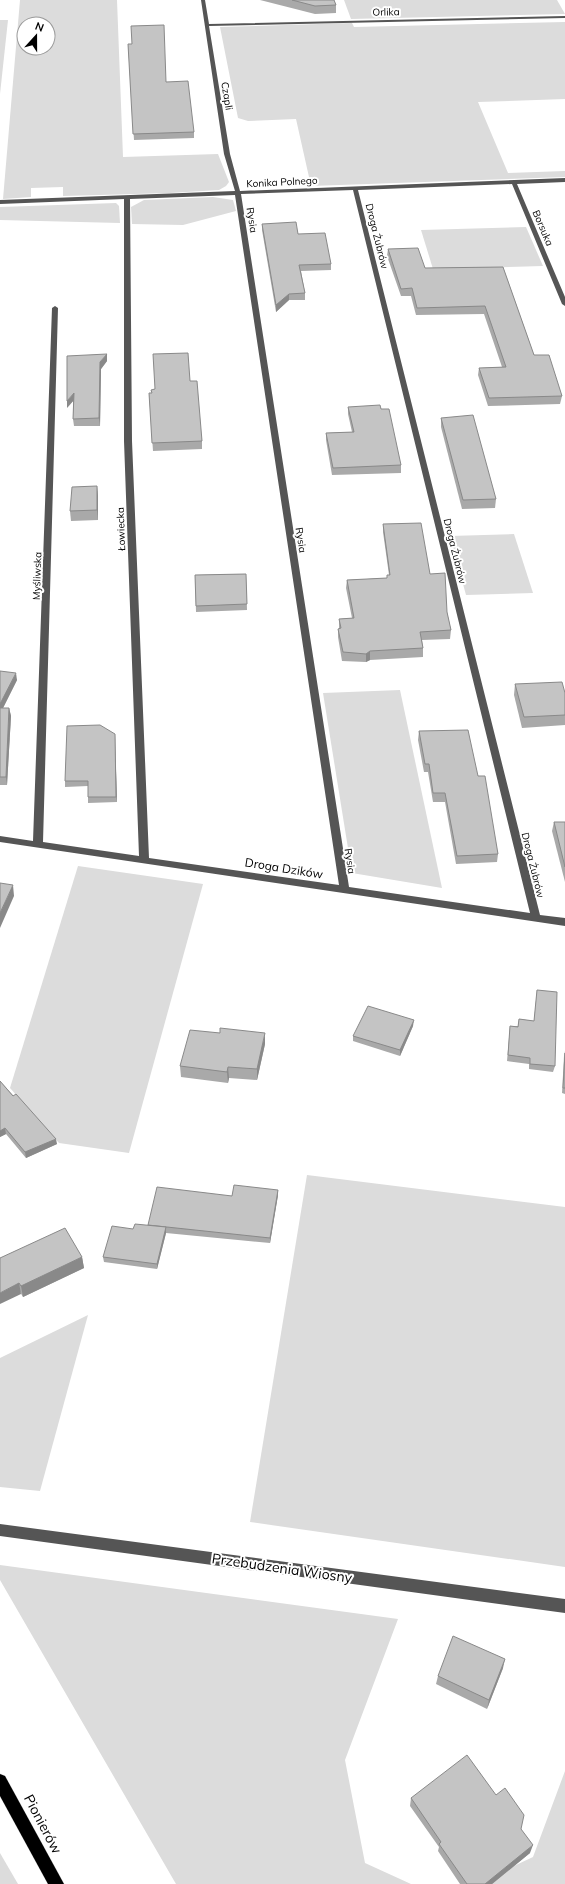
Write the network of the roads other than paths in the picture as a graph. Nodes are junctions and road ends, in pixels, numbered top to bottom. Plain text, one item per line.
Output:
1 (203, 0) edge
2 (565, 17) edge
3 (207, 25) junction
4 (565, 180) edge
5 (514, 182) junction
6 (355, 188) junction
7 (238, 193) junction
8 (127, 197) junction
9 (0, 202) edge
10 (565, 304) edge
11 (55, 308) dead end
12 (0, 839) edge
13 (38, 845) junction
14 (144, 860) junction
15 (345, 890) junction
16 (536, 918) junction
17 (565, 922) edge
18 (0, 1530) edge
19 (565, 1606) edge
20 (0, 1780) edge
21 (56, 1884) edge

1 - 3 street, Czapli
2 - 3 street, Orlika
3 - 7 street, Czapli
4 - 5 street, Konika Polnego
5 - 6 street, Konika Polnego
5 - 10 street, Borsuka
6 - 7 street, Konika Polnego
6 - 16 street, Droga Żubrów
7 - 8 street, Konika Polnego
7 - 15 street, Rysia
8 - 9 street, Konika Polnego
8 - 14 street, Łowiecka
11 - 13 street, Myśliwska
12 - 13 street, Droga Dzików
13 - 14 street, Droga Dzików
14 - 15 street, Droga Dzików
15 - 16 street, Droga Dzików
16 - 17 street, Droga Dzików
18 - 19 street, Przebudzenia Wiosny
20 - 21 main road, Pionierów

